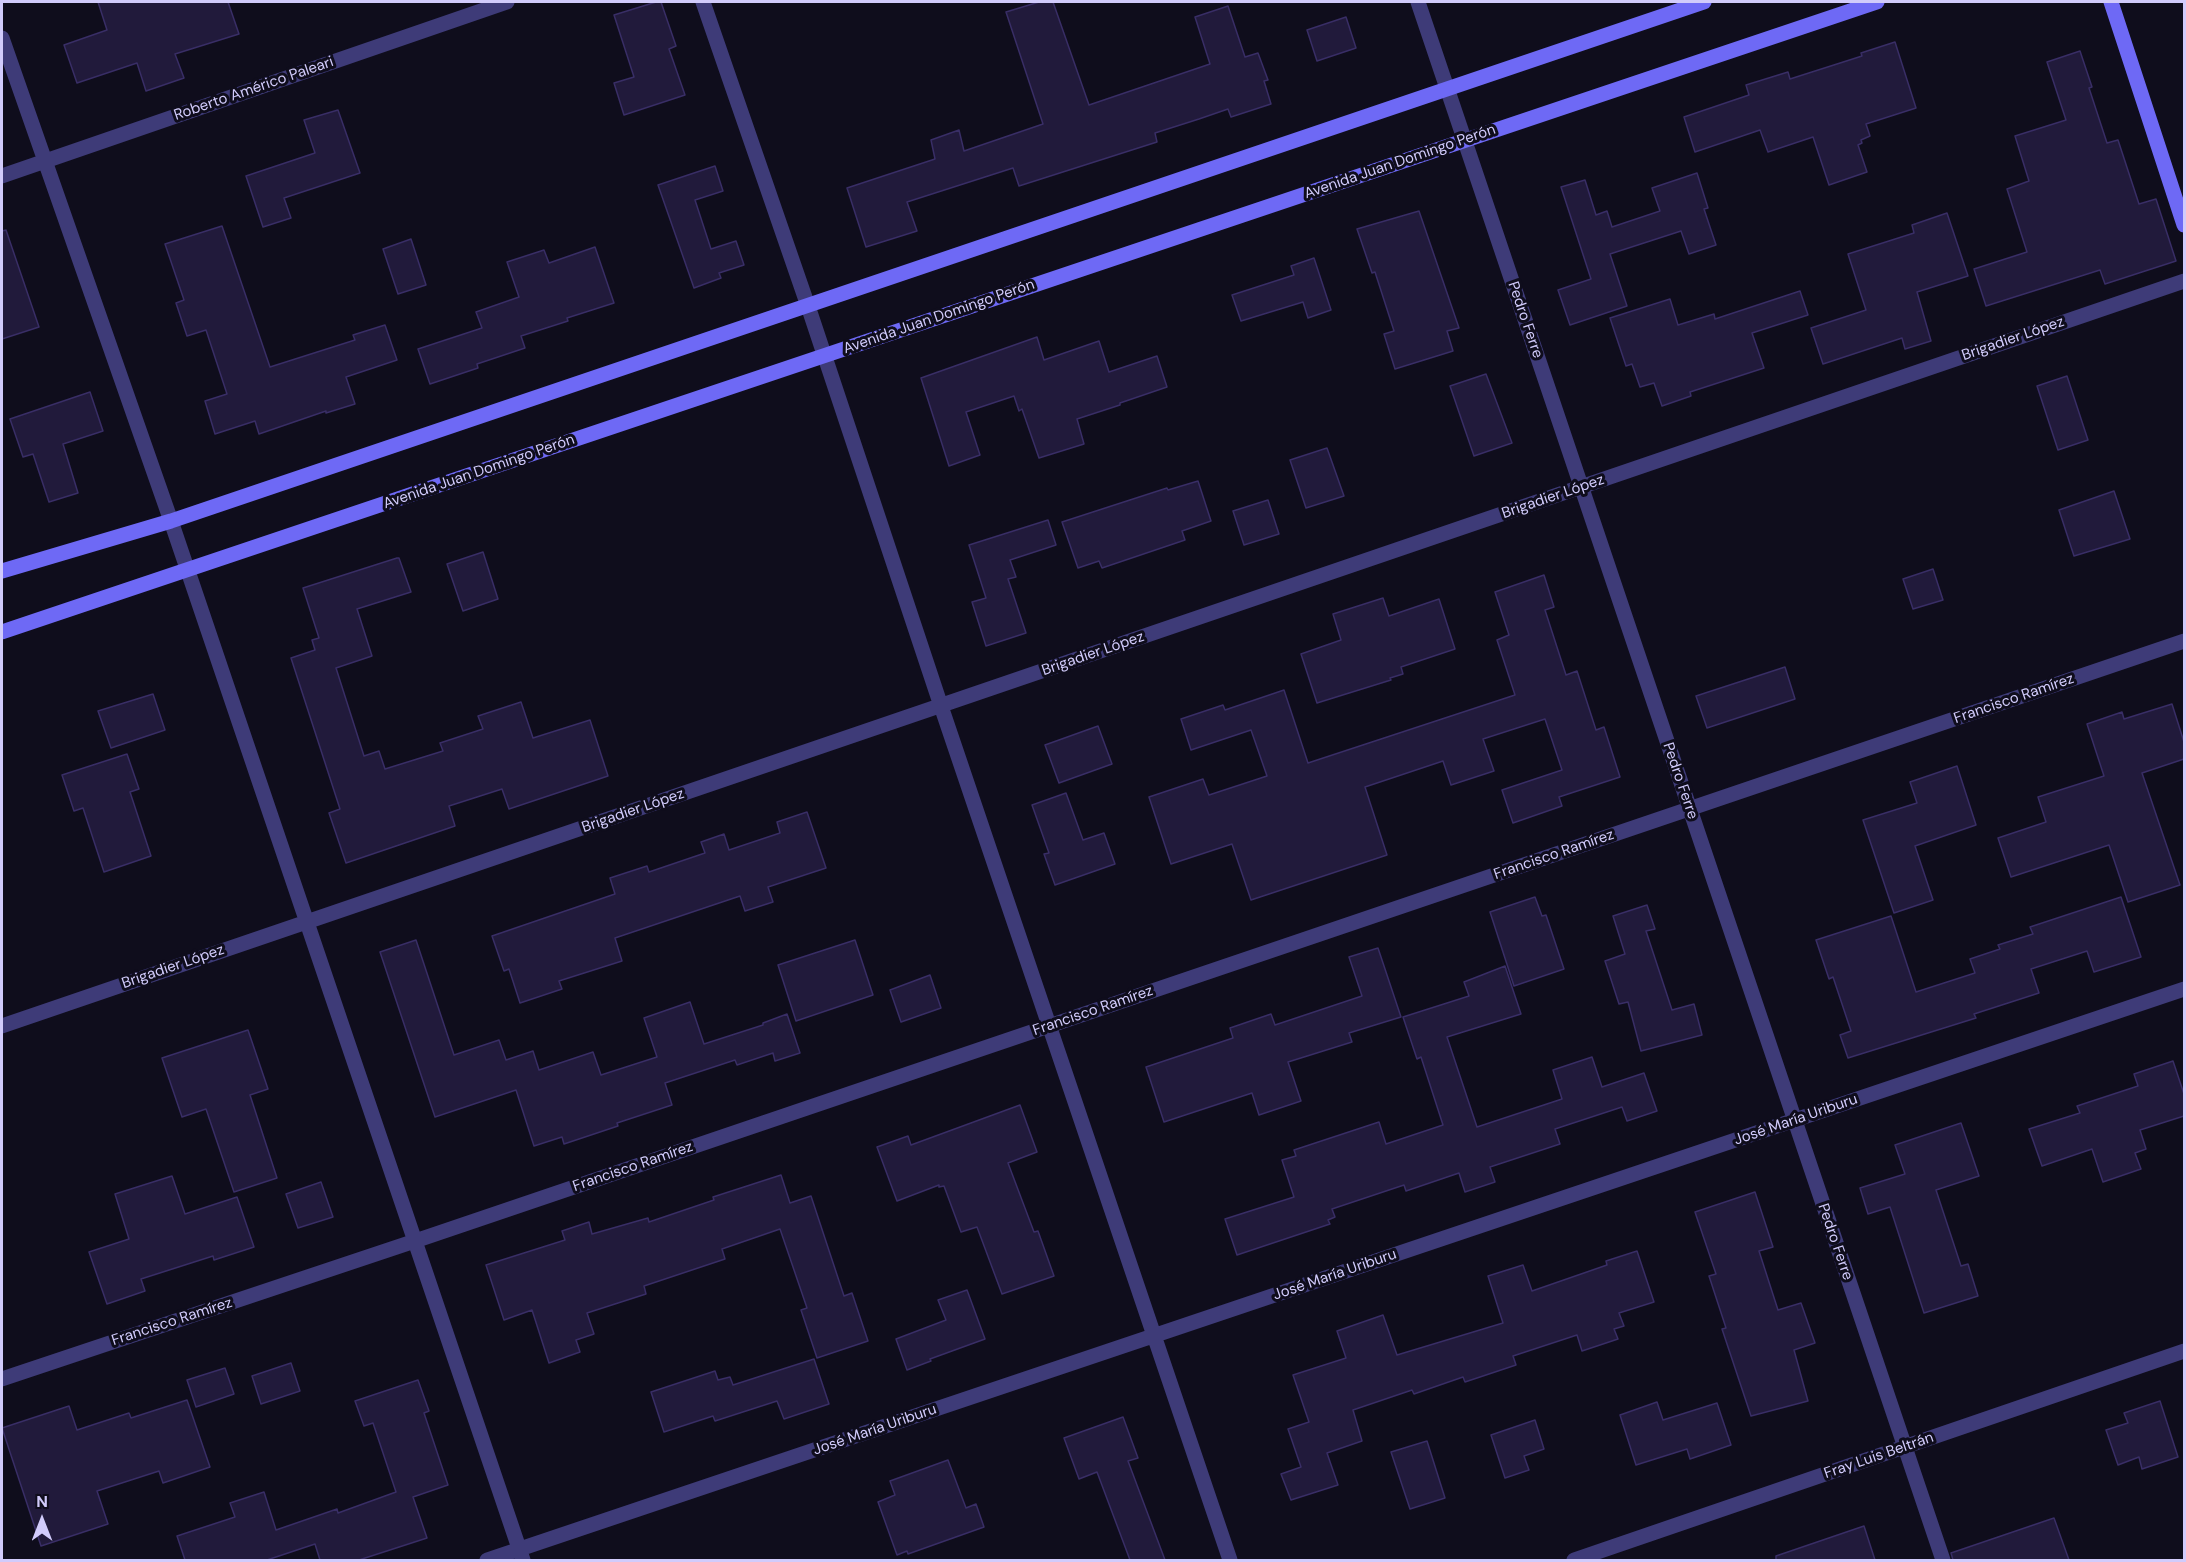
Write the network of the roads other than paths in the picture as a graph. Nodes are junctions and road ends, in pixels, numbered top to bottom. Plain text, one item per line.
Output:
1 (507, 2) edge
2 (703, 2) edge
3 (1418, 2) edge
4 (1704, 2) edge
5 (1877, 2) edge
6 (2111, 2) edge
7 (2, 38) edge
8 (1448, 89) junction
9 (1465, 140) junction
10 (44, 162) junction
11 (2, 176) edge
12 (2184, 225) edge
13 (2184, 281) edge
14 (808, 306) junction
15 (825, 356) junction
16 (1581, 487) junction
17 (171, 521) junction
18 (188, 570) junction
19 (2, 571) edge
20 (2, 632) edge
21 (2184, 641) edge
22 (941, 706) junction
23 (1690, 808) junction
24 (307, 922) junction
25 (2184, 989) edge
26 (2, 1026) edge
27 (1049, 1026) junction
28 (1794, 1120) junction
29 (415, 1241) junction
30 (1154, 1335) junction
31 (2184, 1351) edge
32 (2, 1379) edge
33 (1904, 1447) junction
34 (521, 1555) edge
35 (487, 1560) edge
36 (1230, 1560) edge
37 (1574, 1560) edge
38 (1942, 1560) edge

1 - 10 street, Roberto Américo Paleari
2 - 14 street
3 - 8 street, Pedro Ferre
4 - 8 street
5 - 9 street, Avenida Juan Domingo Perón
6 - 12 street
7 - 10 street
8 - 9 street, Pedro Ferre
8 - 14 street
9 - 15 street, Avenida Juan Domingo Perón
9 - 16 street, Pedro Ferre
10 - 11 street, Roberto Américo Paleari
10 - 17 street
13 - 16 street, Brigadier López
14 - 15 street
14 - 17 street
15 - 18 street, Avenida Juan Domingo Perón
15 - 22 street
16 - 22 street, Brigadier López
16 - 23 street, Pedro Ferre
17 - 18 street
17 - 19 street
18 - 20 street, Avenida Juan Domingo Perón
18 - 24 street
21 - 23 street, Francisco Ramírez
22 - 24 street, Brigadier López
22 - 27 street
23 - 27 street, Francisco Ramírez
23 - 28 street, Pedro Ferre
24 - 26 street, Brigadier López
24 - 29 street
25 - 28 street, José María Uriburu
27 - 29 street, Francisco Ramírez
27 - 30 street
28 - 30 street, José María Uriburu
28 - 33 street, Pedro Ferre
29 - 32 street, Francisco Ramírez
29 - 34 street
30 - 34 street, José María Uriburu
30 - 36 street
31 - 33 street, Fray Luis Beltrán
33 - 37 street, Fray Luis Beltrán
33 - 38 street, Pedro Ferre
34 - 35 street, José María Uriburu

